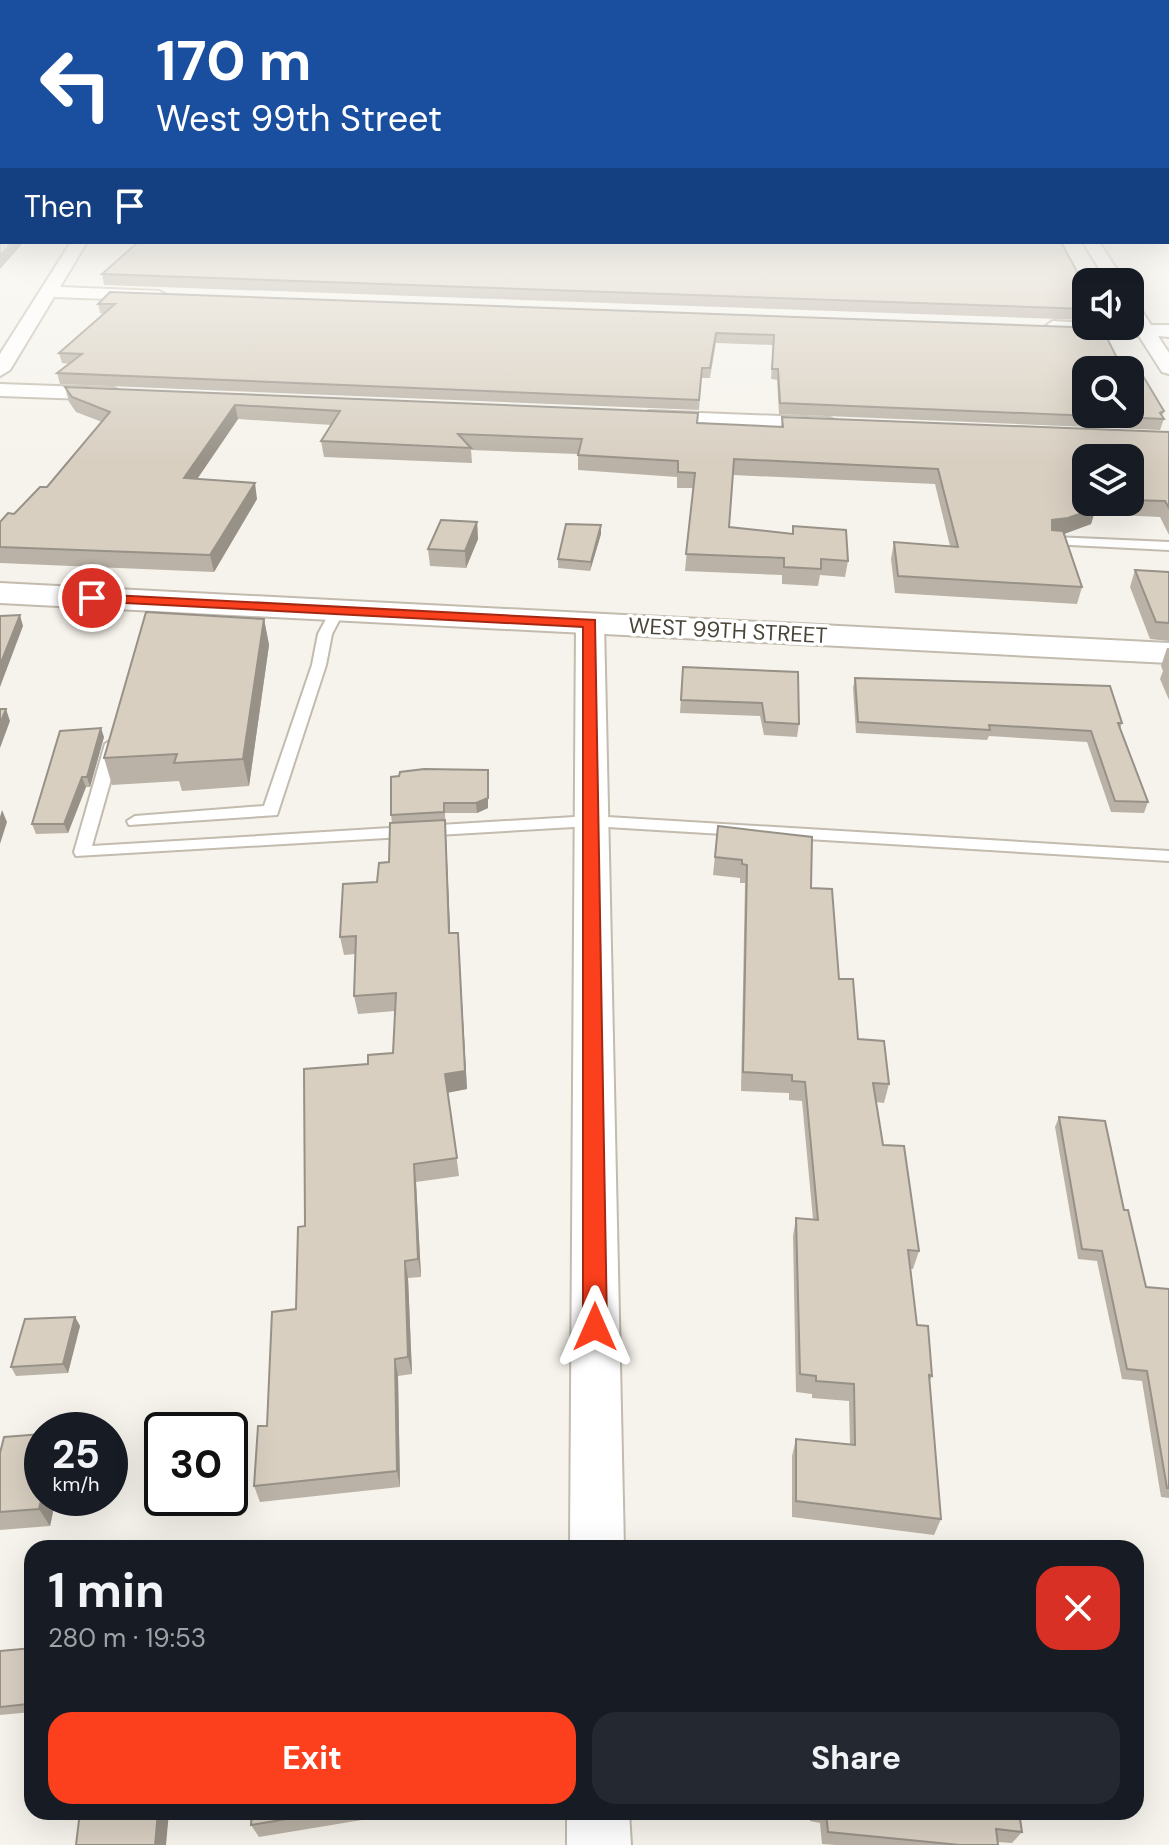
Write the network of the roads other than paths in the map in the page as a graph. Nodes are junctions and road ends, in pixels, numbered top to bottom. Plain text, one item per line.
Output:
1 (48, 292) joint
2 (171, 296) edge
3 (1039, 326) edge
4 (1145, 330) junction
5 (1169, 331) edge
6 (1169, 368) edge
7 (0, 370) edge
8 (0, 390) edge
9 (134, 395) edge
10 (628, 416) edge
11 (850, 425) edge
12 (1054, 541) edge
13 (1169, 546) edge
14 (0, 593) edge
15 (337, 611) junction
16 (590, 623) junction
17 (1169, 653) edge
18 (116, 731) edge
19 (135, 821) dead end
20 (591, 821) junction
21 (1169, 856) edge
22 (597, 1540) edge
23 (598, 1820) edge
24 (599, 1845) edge

1 - 2 street
1 - 7 street
3 - 4 street
4 - 5 street
4 - 6 street
8 - 9 street
10 - 11 street
12 - 13 lane
14 - 15 street, WEST 99TH STREET
15 - 16 street, WEST 99TH STREET
15 - 19 lane
16 - 17 street, WEST 99TH STREET
16 - 20 street
18 - 20 lane
20 - 21 lane
20 - 22 street
23 - 24 street

